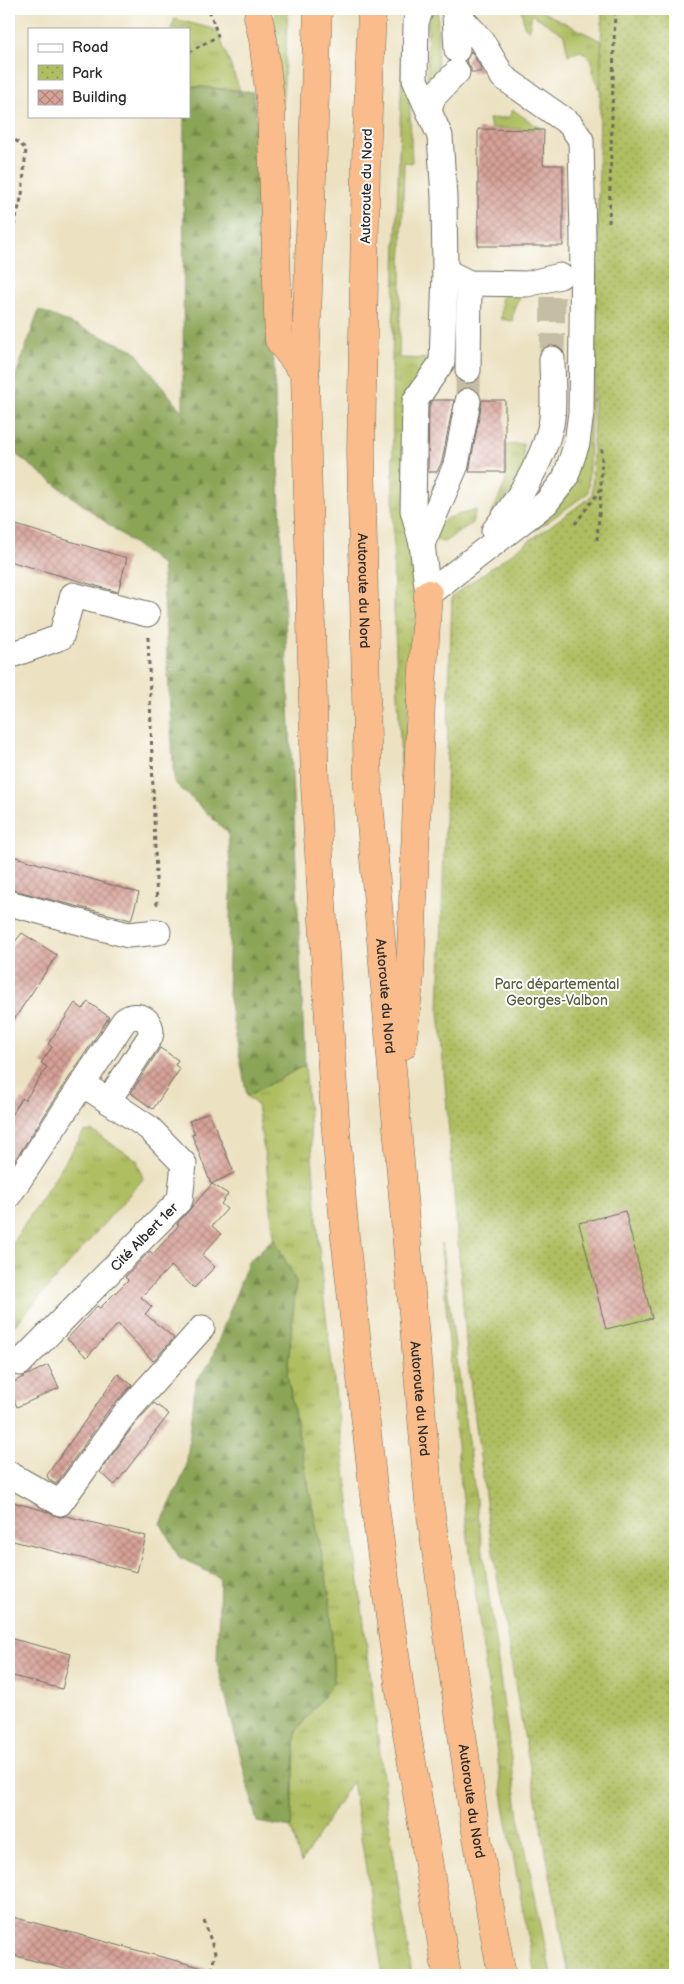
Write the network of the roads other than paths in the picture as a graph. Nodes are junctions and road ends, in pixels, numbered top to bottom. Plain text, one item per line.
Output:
1 (318, 9) edge
2 (372, 9) edge
3 (421, 9) edge
4 (259, 11) edge
5 (454, 11) edge
6 (429, 111) junction
7 (582, 239) junction
8 (445, 271) junction
9 (469, 283) junction
10 (552, 359) tunnel mouth
11 (468, 370) tunnel mouth
12 (305, 374) junction
13 (468, 401) tunnel mouth
14 (422, 544) junction
15 (473, 559) junction
16 (428, 594) junction
17 (147, 614) road end
18 (9, 656) edge
19 (9, 903) edge
20 (158, 932) road end
21 (83, 1084) junction
22 (108, 1100) junction
23 (395, 1105) junction
24 (9, 1195) edge
25 (202, 1328) dead end
26 (9, 1361) edge
27 (9, 1474) edge
28 (447, 1975) edge
29 (502, 1975) edge

1 - 12 highway
2 - 23 highway, Autoroute du Nord
3 - 6 street
4 - 12 highway
5 - 6 street
5 - 7 street
6 - 8 street
7 - 9 street
7 - 15 street
8 - 9 street
8 - 14 street
9 - 11 street
10 - 15 street
12 - 28 highway
13 - 14 street
14 - 16 street
15 - 16 street
16 - 23 highway
17 - 18 street
19 - 20 street
21 - 22 street, Cité Albert 1er
21 - 22 street
21 - 24 street
22 - 26 street, Cité Albert 1er
23 - 29 highway, Autoroute du Nord
25 - 27 street

